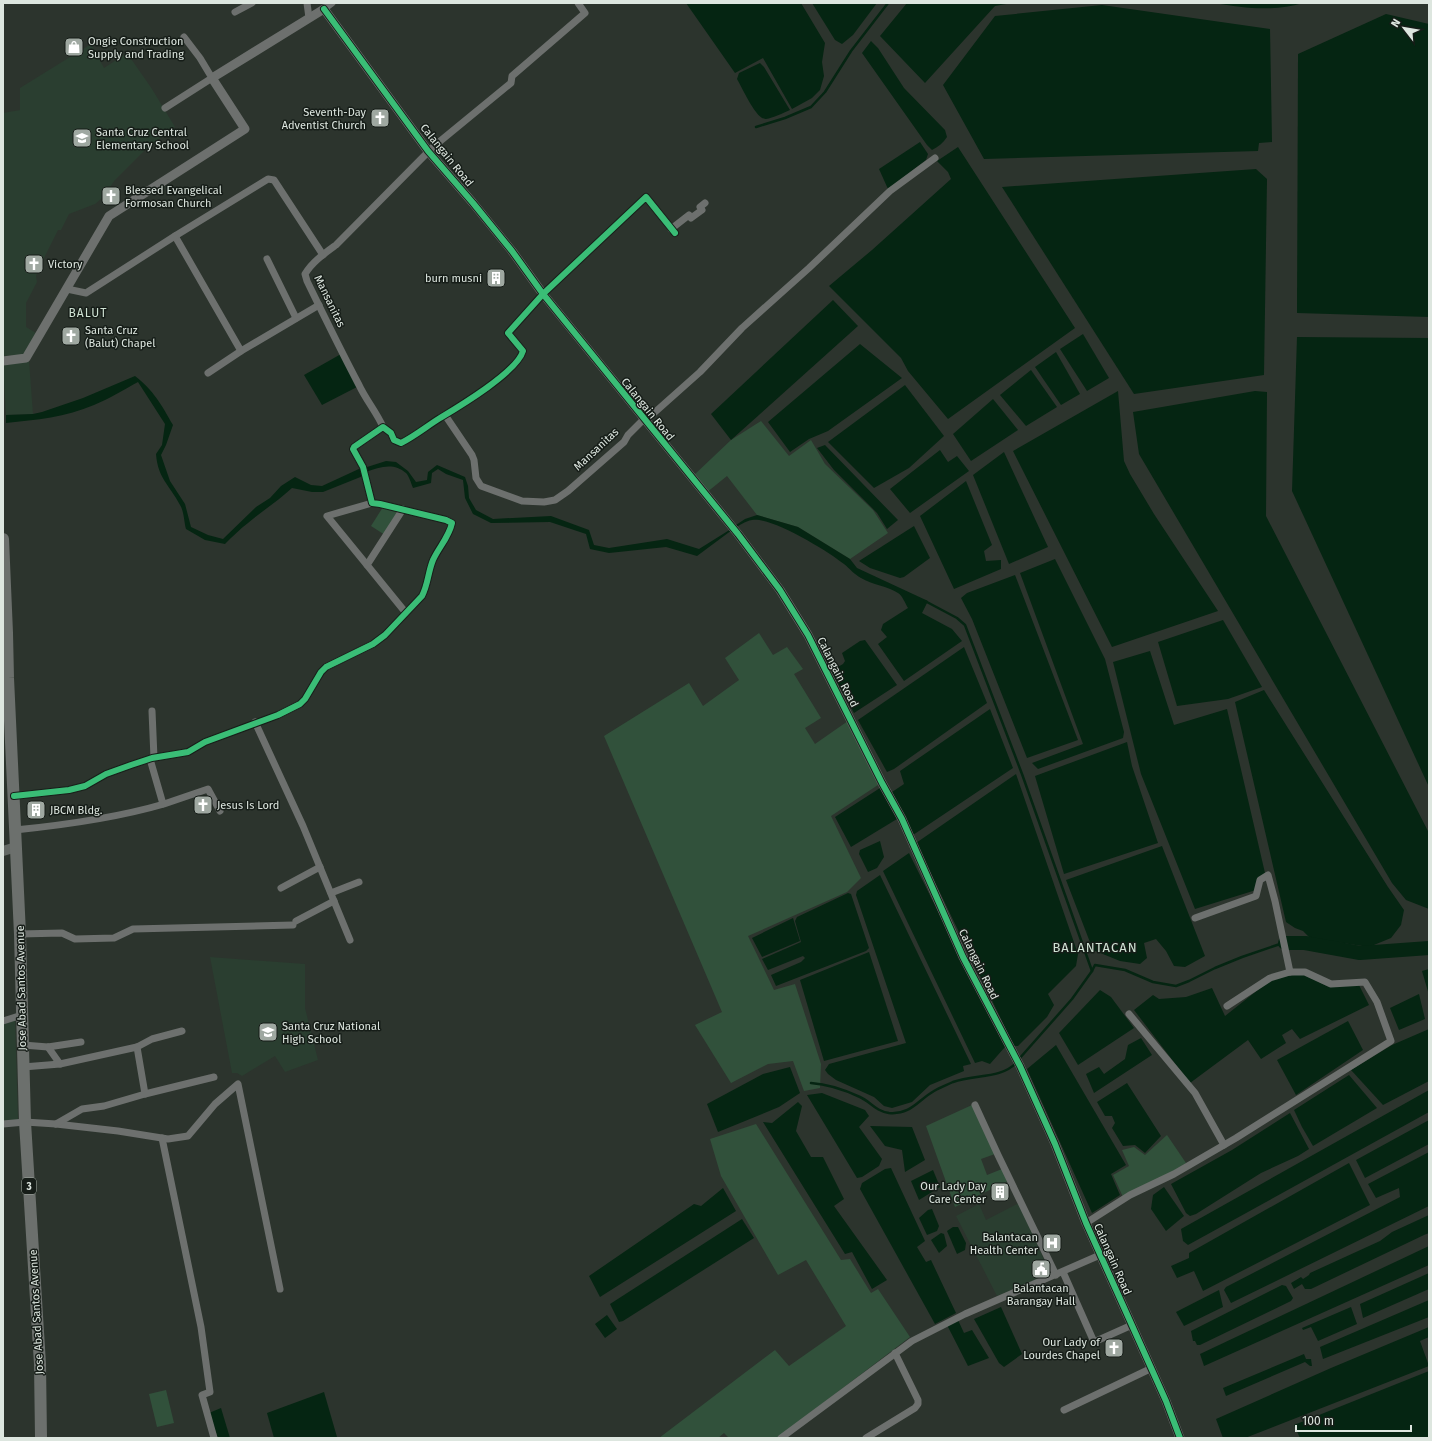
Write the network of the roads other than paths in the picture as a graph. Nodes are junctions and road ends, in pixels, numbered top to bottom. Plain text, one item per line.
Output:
1 (252, 3) edge
2 (306, 3) edge
3 (332, 3) edge
4 (578, 3) edge
5 (324, 9) junction
6 (235, 12) dead end
7 (309, 18) junction
8 (184, 36) dead end
9 (212, 78) junction
10 (165, 108) dead end
11 (428, 151) junction
12 (935, 158) dead end
13 (705, 203) dead end
14 (175, 236) junction
15 (323, 254) junction
16 (267, 259) dead end
17 (66, 288) junction
18 (543, 294) junction
19 (319, 305) junction
20 (296, 318) junction
21 (242, 351) junction
22 (3, 360) edge
23 (208, 373) dead end
24 (445, 415) junction
25 (644, 420) junction
26 (383, 428) junction
27 (372, 503) junction
28 (402, 509) junction
29 (3, 539) edge
30 (367, 565) junction
31 (406, 613) junction
32 (152, 711) dead end
33 (255, 722) junction
34 (152, 759) junction
35 (14, 796) junction
36 (163, 804) junction
37 (220, 811) dead end
38 (15, 830) junction
39 (16, 847) junction
40 (3, 851) edge
41 (320, 867) junction
42 (359, 882) dead end
43 (281, 888) dead end
44 (331, 893) junction
45 (334, 901) junction
46 (1195, 918) dead end
47 (20, 934) junction
48 (350, 940) dead end
49 (1290, 972) junction
50 (1227, 1006) dead end
51 (1129, 1014) dead end
52 (22, 1015) junction
53 (3, 1021) edge
54 (182, 1031) dead end
55 (82, 1042) dead end
56 (23, 1045) junction
57 (48, 1047) junction
58 (137, 1047) junction
59 (60, 1064) junction
60 (23, 1067) junction
61 (214, 1077) dead end
62 (145, 1094) junction
63 (975, 1105) dead end
64 (25, 1122) junction
65 (3, 1124) edge
66 (56, 1124) junction
67 (162, 1138) junction
68 (1224, 1145) junction
69 (1086, 1223) junction
70 (1100, 1255) junction
71 (1060, 1273) junction
72 (280, 1289) dead end
73 (1132, 1324) junction
74 (895, 1354) junction
75 (1152, 1368) junction
76 (1064, 1410) dead end
77 (41, 1438) edge
78 (214, 1438) edge
79 (782, 1438) edge
80 (866, 1438) edge
81 (1180, 1438) edge

1 - 6 street
2 - 7 street
3 - 5 street
4 - 11 street, Mansanitas
5 - 7 street
5 - 11 street, Calangain Road
7 - 9 street
8 - 9 street
9 - 10 street
9 - 17 street
11 - 15 street, Mansanitas
11 - 18 street, Calangain Road
12 - 25 street
13 - 18 street
14 - 15 street
14 - 17 street
14 - 21 street
15 - 19 street, Mansanitas
16 - 20 street
17 - 22 street
18 - 24 street
18 - 25 street, Calangain Road
19 - 20 street
19 - 26 street, Mansanitas
20 - 21 street
21 - 23 street
24 - 25 street, Mansanitas
24 - 26 street, Mansanitas
25 - 69 street, Calangain Road
26 - 27 street
27 - 28 street
27 - 30 street
28 - 30 street
28 - 31 street
29 - 35 main road, Jose Abad Santos Avenue / 3
30 - 31 street
31 - 33 street
32 - 34 street
33 - 34 street
33 - 41 street
34 - 35 street
34 - 36 street
35 - 38 main road, Jose Abad Santos Avenue / 3
36 - 37 street
36 - 38 street
38 - 39 main road, Jose Abad Santos Avenue / 3
39 - 40 main road
39 - 47 main road, Jose Abad Santos Avenue / 3
41 - 43 street
41 - 44 street
42 - 44 street
44 - 45 street
45 - 47 street
45 - 48 street
46 - 49 street
47 - 52 main road, Jose Abad Santos Avenue / 3
49 - 50 street
49 - 68 street
51 - 68 street
52 - 53 street
52 - 56 main road, Jose Abad Santos Avenue / 3
54 - 58 street
55 - 57 street
56 - 57 street
56 - 60 main road, Jose Abad Santos Avenue / 3
57 - 59 street
58 - 59 street
58 - 62 street
59 - 60 street
60 - 64 main road, Jose Abad Santos Avenue / 3
61 - 62 street
62 - 66 street
63 - 71 street
64 - 65 street
64 - 66 street
64 - 77 main road, Jose Abad Santos Avenue / 3
66 - 67 street
67 - 72 street
67 - 78 street
68 - 69 street
69 - 70 street, Calangain Road
70 - 71 street
70 - 73 street, Calangain Road
71 - 73 street
71 - 74 street
73 - 75 street, Calangain Road
74 - 79 street
74 - 80 street
75 - 76 street
75 - 81 street, Calangain Road

